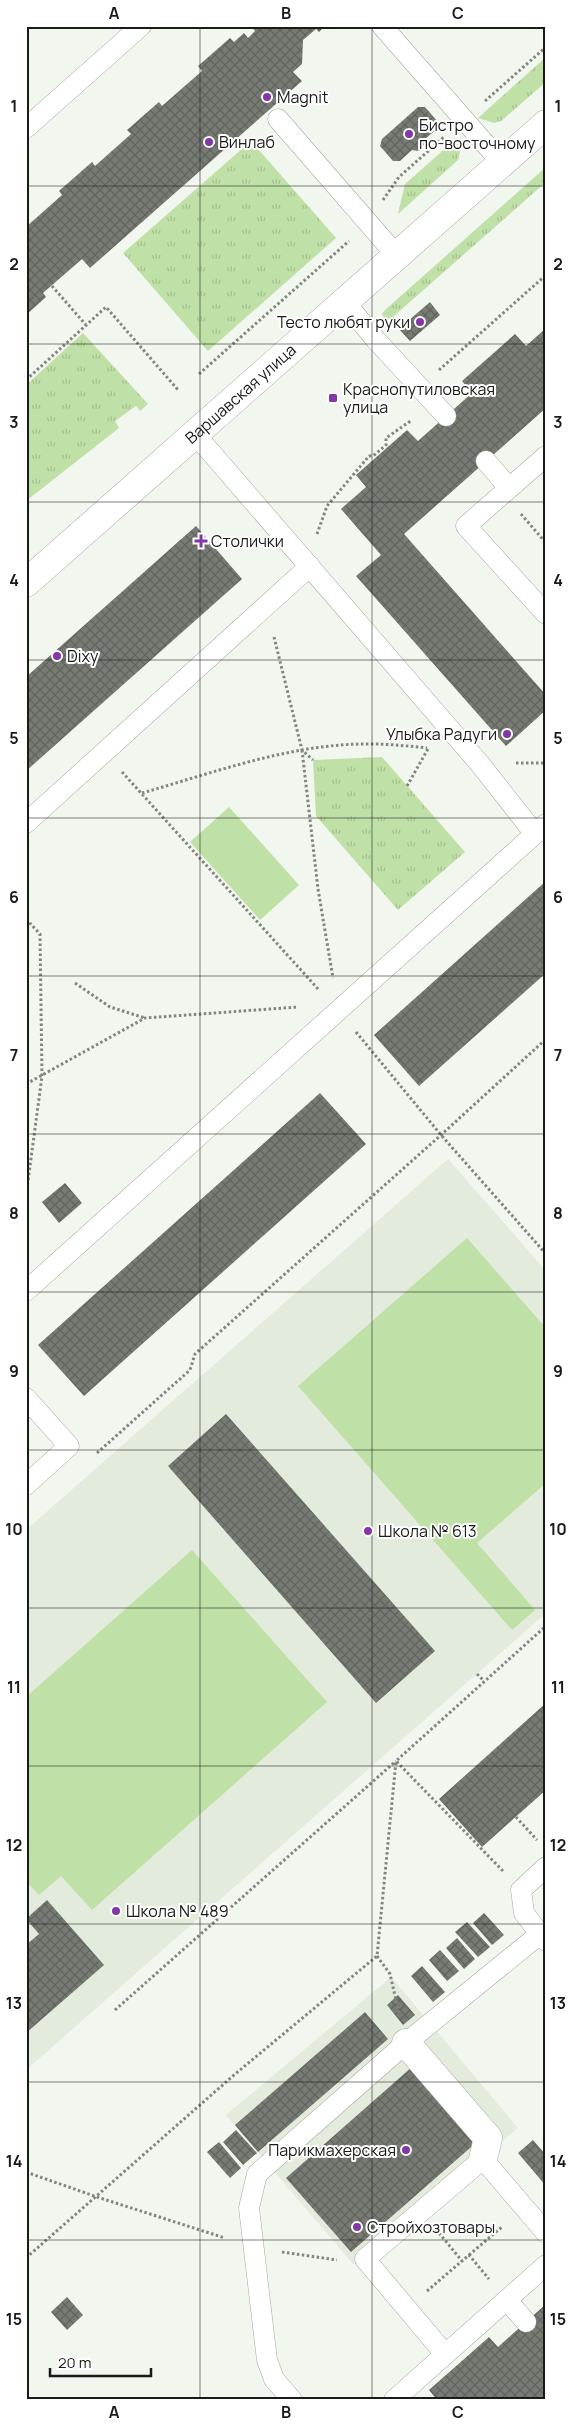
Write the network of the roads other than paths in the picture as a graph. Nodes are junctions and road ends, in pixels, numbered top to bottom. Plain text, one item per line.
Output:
1 (141, 26) edge
2 (382, 26) edge
3 (278, 119) dead end
4 (546, 124) edge
5 (26, 128) edge
6 (502, 163) junction
7 (397, 256) junction
8 (345, 302) junction
9 (446, 416) dead end
10 (195, 434) junction
11 (546, 456) edge
12 (486, 461) dead end
13 (509, 488) junction
14 (307, 562) junction
15 (26, 583) edge
16 (546, 614) edge
17 (26, 823) edge
18 (540, 829) edge
19 (26, 1291) edge
20 (26, 1398) edge
21 (26, 1485) edge
22 (546, 1867) edge
23 (543, 1938) edge
24 (406, 2043) junction
25 (483, 2159) junction
26 (546, 2233) edge
27 (546, 2265) edge
28 (507, 2300) junction
29 (526, 2322) dead end
30 (445, 2354) junction
31 (292, 2400) edge
32 (394, 2400) edge

1 - 5 lane
2 - 6 lane
3 - 7 lane
4 - 6 street, Варшавская улица
6 - 7 street, Варшавская улица
7 - 8 street, Варшавская улица
8 - 9 lane
8 - 10 street, Варшавская улица
10 - 14 lane
10 - 15 street, Варшавская улица
11 - 13 lane
12 - 13 lane
13 - 16 lane
14 - 17 lane
14 - 18 lane
18 - 19 lane
20 - 21 lane
22 - 23 lane
23 - 24 lane
24 - 25 street
24 - 31 lane
25 - 26 lane
25 - 30 lane
27 - 28 lane
28 - 29 lane
28 - 30 lane
30 - 32 lane

